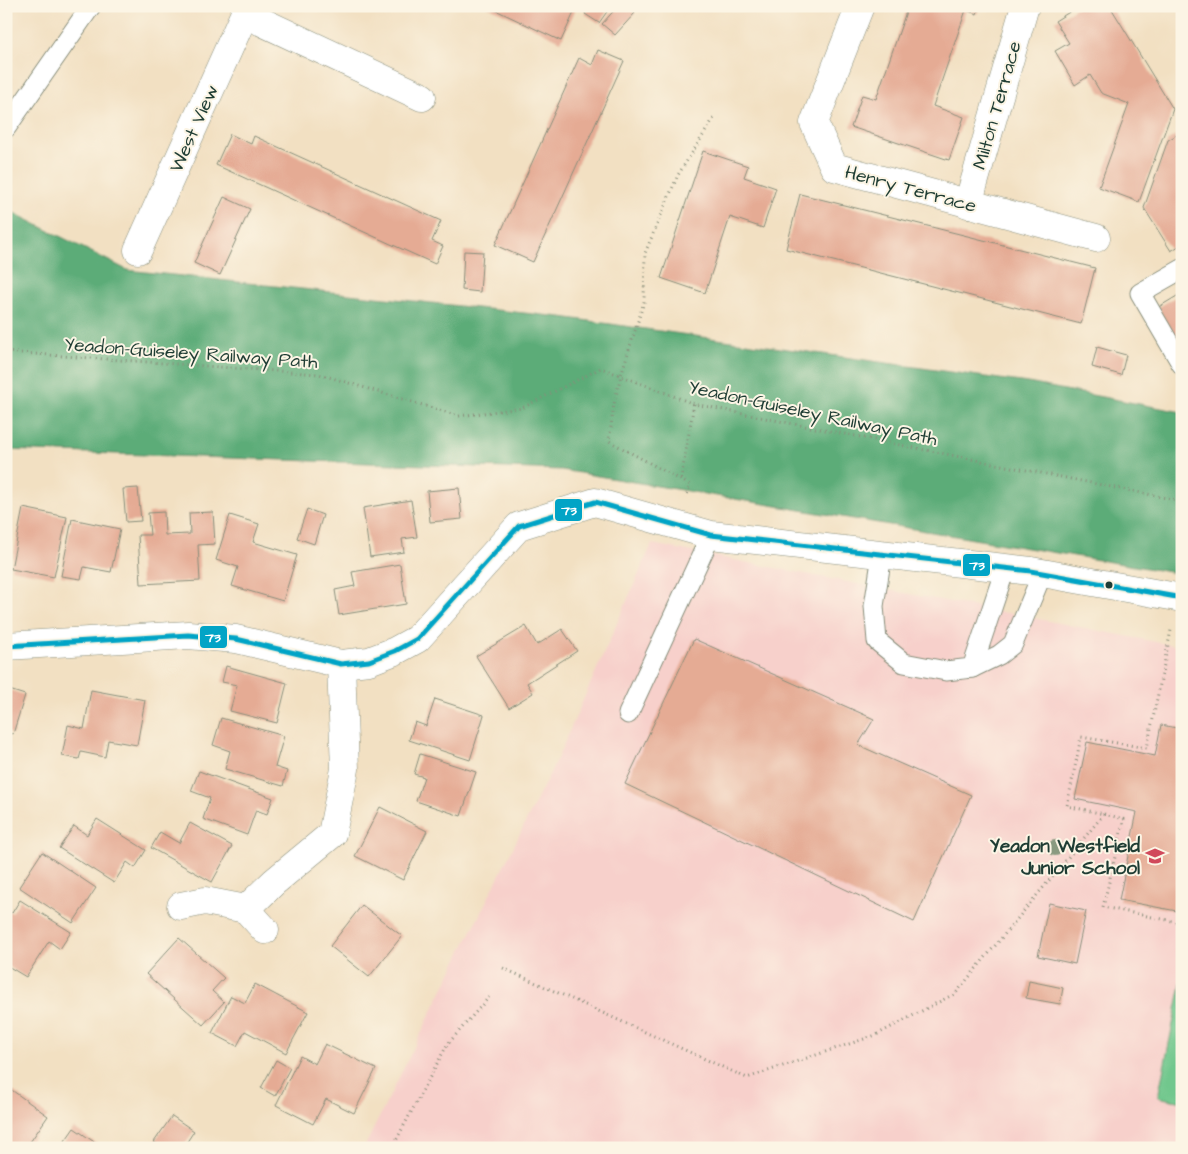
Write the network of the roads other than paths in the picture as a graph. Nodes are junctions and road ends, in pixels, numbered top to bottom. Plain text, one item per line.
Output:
1 (91, 6) edge
2 (860, 6) edge
3 (1025, 6) edge
4 (246, 10) edge
5 (422, 97) dead end
6 (6, 128) edge
7 (968, 204) junction
8 (1096, 238) dead end
9 (138, 250) dead end
10 (1182, 269) edge
11 (1182, 365) edge
12 (711, 535) junction
13 (882, 555) junction
14 (1004, 569) junction
15 (1042, 574) junction
16 (1180, 598) edge
17 (6, 646) edge
18 (341, 664) junction
19 (972, 668) junction
20 (628, 714) dead end
21 (181, 906) dead end
22 (246, 908) junction
23 (265, 930) dead end

1 - 6 lane
2 - 7 street, Henry Terrace
3 - 7 street, Milton Terrace
4 - 5 street
4 - 9 street, West View
7 - 8 street, Henry Terrace
10 - 11 lane
12 - 13 street
12 - 18 street
12 - 20 lane
13 - 14 street
13 - 19 lane
14 - 15 street
14 - 19 lane
15 - 16 street
15 - 19 lane
17 - 18 street
18 - 22 street
21 - 22 street
22 - 23 street

